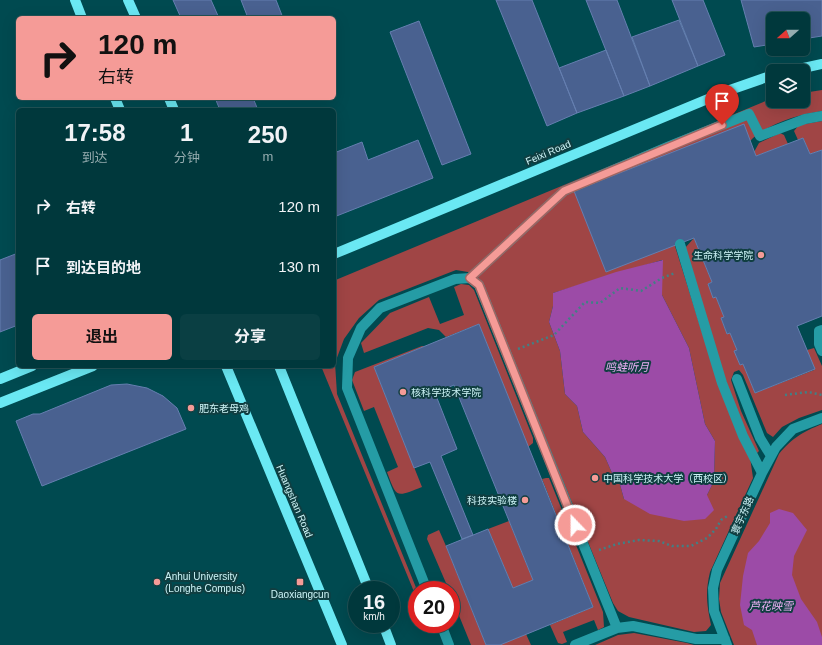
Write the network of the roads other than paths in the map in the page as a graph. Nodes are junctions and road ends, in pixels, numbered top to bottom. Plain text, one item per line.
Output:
1 (75, 0) edge
2 (128, 0) edge
3 (81, 16) edge
4 (135, 16) edge
5 (822, 64) edge
6 (810, 67) edge
7 (766, 77) edge
8 (822, 116) edge
9 (680, 244) dead end
10 (336, 253) edge
11 (470, 278) junction
12 (822, 330) edge
13 (822, 351) edge
14 (27, 368) edge
15 (88, 368) edge
16 (227, 368) edge
17 (280, 368) edge
18 (0, 379) edge
19 (737, 379) dead end
20 (0, 403) edge
21 (822, 418) edge
22 (771, 456) junction
23 (762, 473) junction
24 (365, 581) edge
25 (423, 581) edge
26 (617, 628) junction
27 (386, 633) edge
28 (444, 633) edge
29 (726, 642) edge
30 (342, 645) edge
31 (391, 645) edge
32 (449, 645) edge
33 (575, 645) edge

1 - 3 main road
2 - 4 main road
5 - 6 main road
7 - 10 main road, Feixi Road
8 - 11 street
9 - 23 street
11 - 25 street
11 - 26 street
12 - 13 street
14 - 18 main road
15 - 20 main road
16 - 30 main road, Huangshan Road
17 - 24 main road
19 - 22 street
21 - 22 street, 寰宇东路
22 - 23 street, 寰宇东路
23 - 29 street, 寰宇东路
26 - 29 street
26 - 33 street
27 - 31 main road
28 - 32 street

